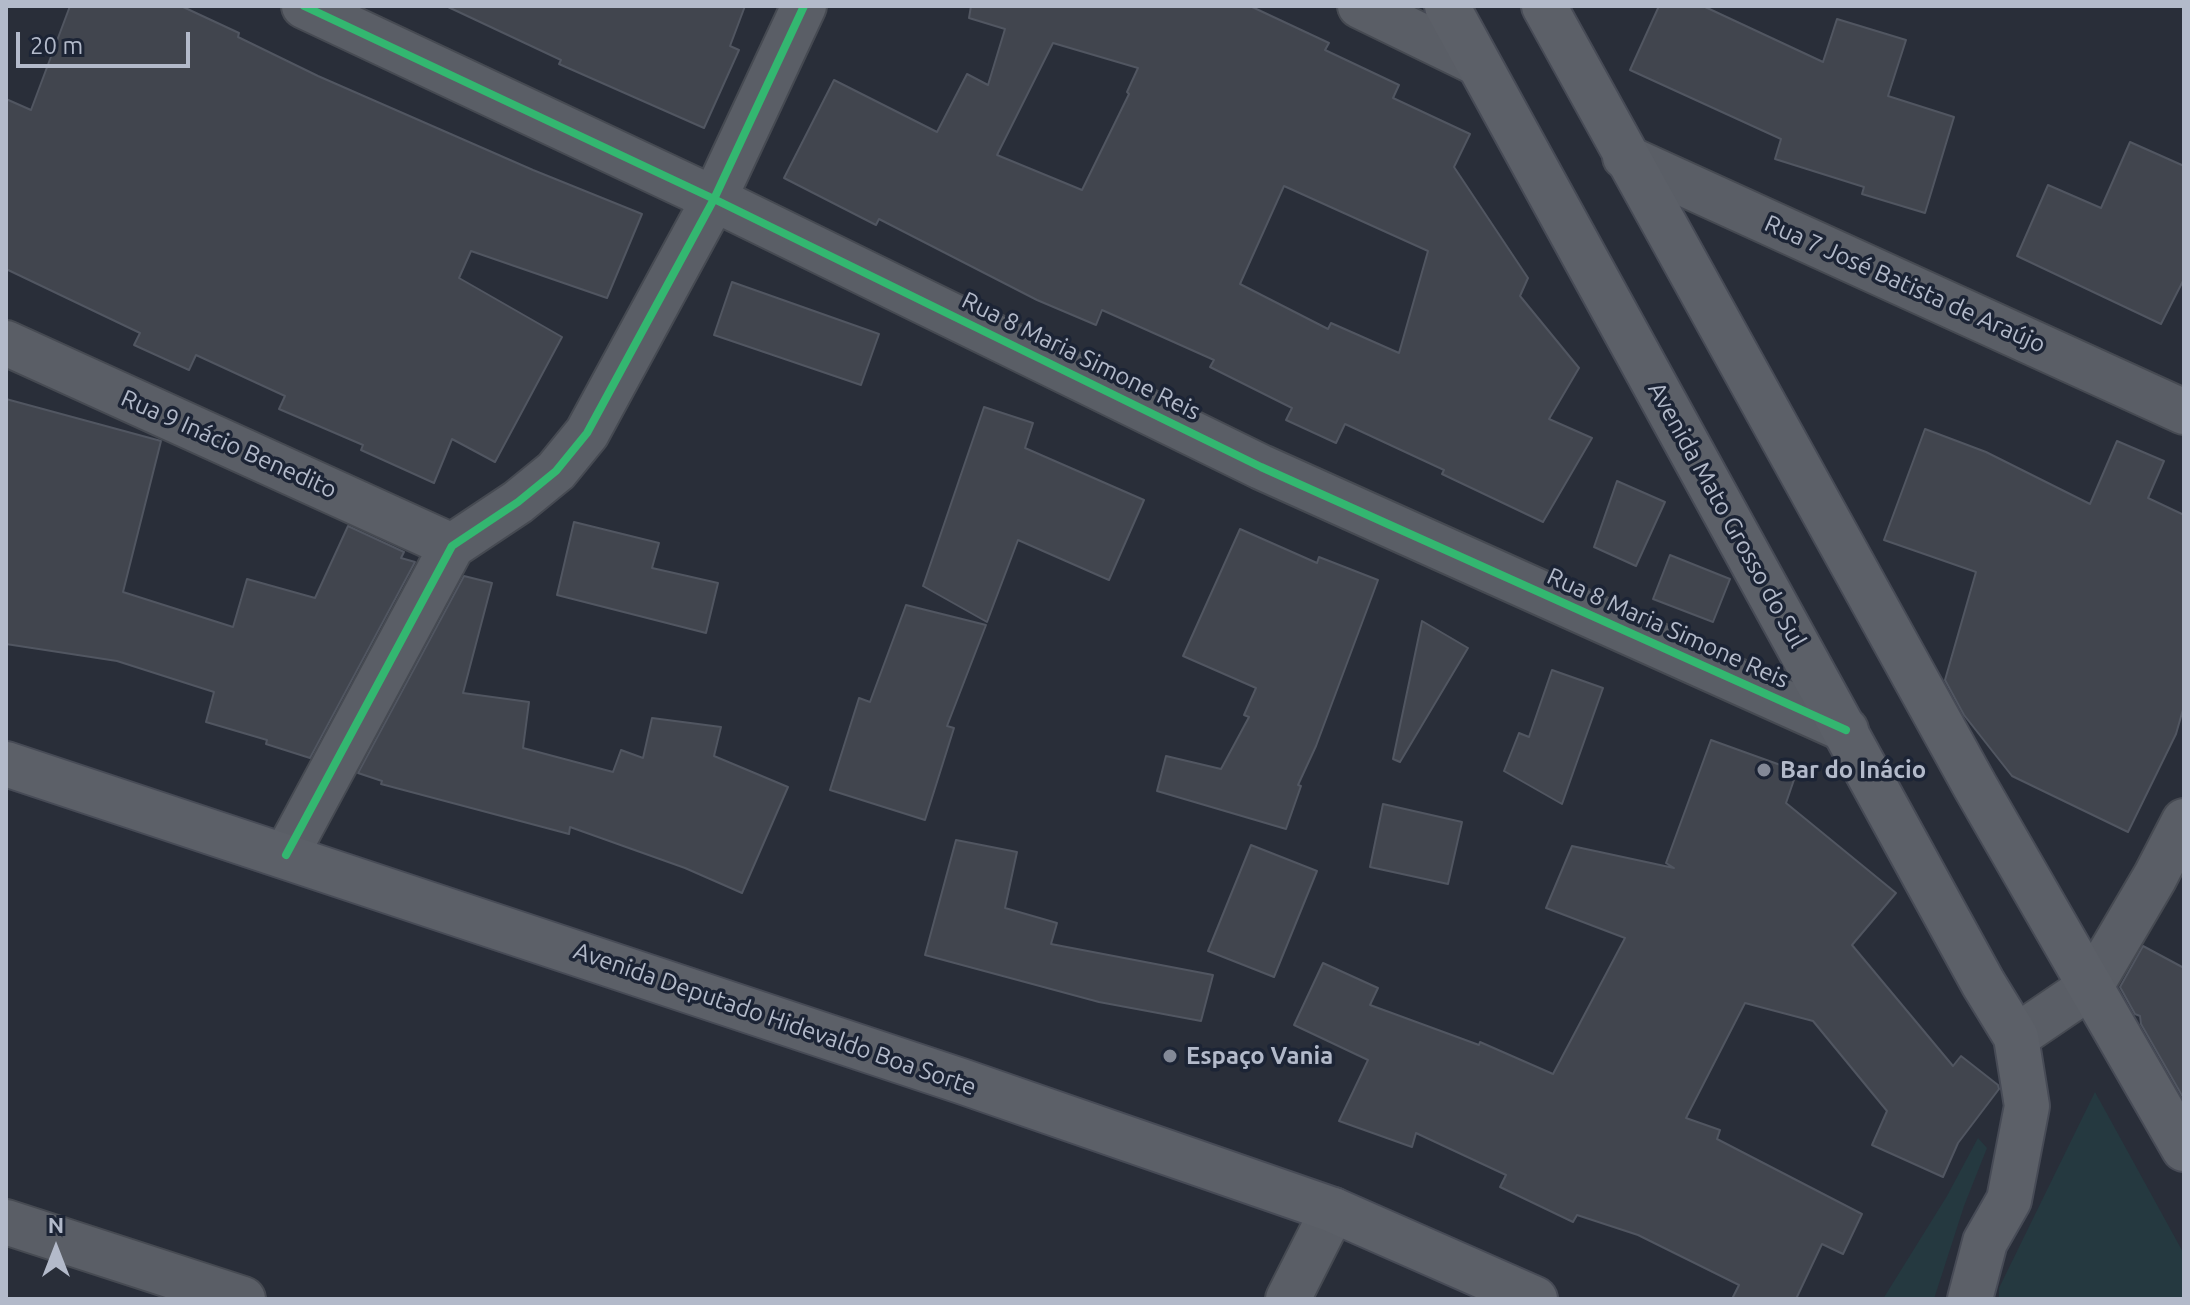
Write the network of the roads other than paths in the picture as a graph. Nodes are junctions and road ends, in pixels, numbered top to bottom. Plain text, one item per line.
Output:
1 (304, 6) edge
2 (804, 6) edge
3 (1360, 6) edge
4 (1447, 6) edge
5 (1544, 6) edge
6 (1477, 63) junction
7 (1625, 157) junction
8 (714, 199) junction
9 (6, 343) edge
10 (2184, 412) edge
11 (452, 546) junction
12 (1846, 730) junction
13 (6, 764) edge
14 (2184, 821) edge
15 (286, 855) junction
16 (2169, 885) edge
17 (2091, 986) junction
18 (2016, 1037) junction
19 (2184, 1149) edge
20 (1333, 1210) junction
21 (6, 1222) edge
22 (243, 1299) edge
23 (1288, 1299) edge
24 (1535, 1299) edge
25 (1970, 1299) edge

1 - 8 street, Rua 8 Maria Simone Reis
2 - 8 street
3 - 6 street
4 - 6 main road, Avenida Mato Grosso do Sul
5 - 7 main road
6 - 12 main road, Avenida Mato Grosso do Sul
7 - 10 street, Rua 7 José Batista de Araújo
7 - 17 main road
8 - 11 street
8 - 12 street, Rua 8 Maria Simone Reis
9 - 11 street, Rua 9 Inácio Benedito
11 - 15 street
12 - 18 main road, Avenida Mato Grosso do Sul
13 - 15 main road, Avenida Deputado Hidevaldo Boa Sorte
14 - 16 street
15 - 20 main road, Avenida Deputado Hidevaldo Boa Sorte
16 - 17 street
17 - 18 street
17 - 19 main road
18 - 25 main road, Avenida Mato Grosso do Sul
20 - 23 street
20 - 24 main road, Avenida Deputado Hidevaldo Boa Sorte
21 - 22 street

